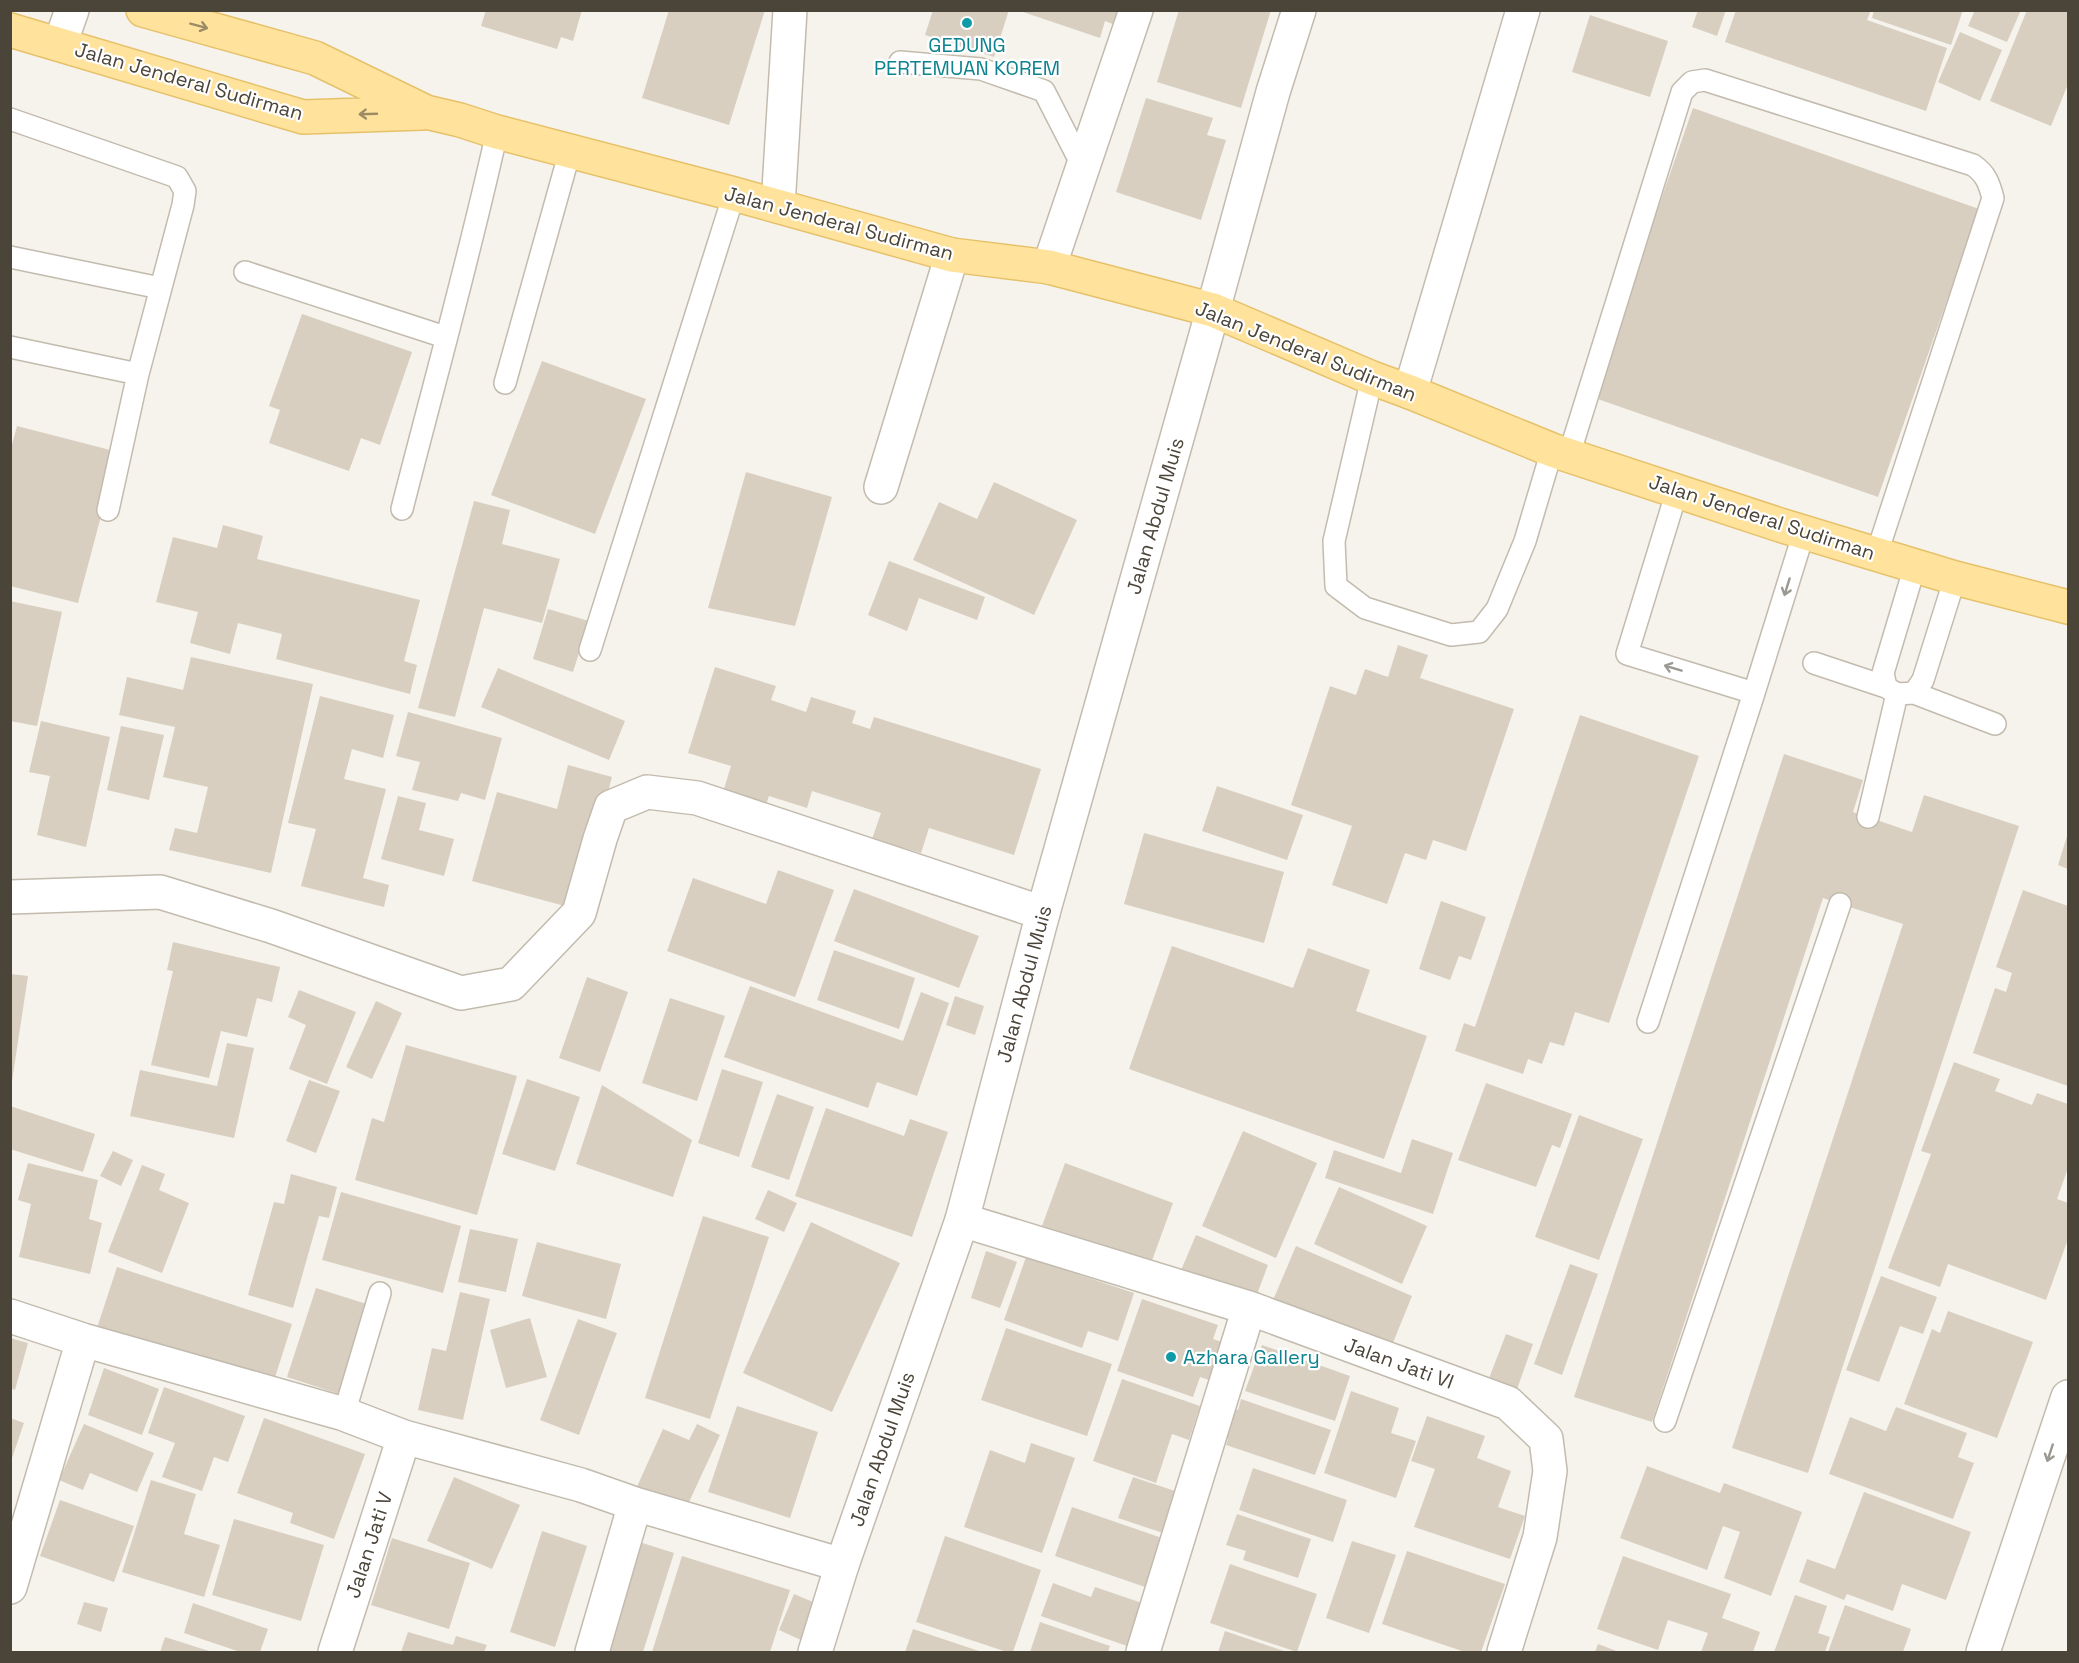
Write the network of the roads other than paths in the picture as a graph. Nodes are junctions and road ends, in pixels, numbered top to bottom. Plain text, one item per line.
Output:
1 (72, 10) edge
2 (143, 10) edge
3 (790, 10) edge
4 (1136, 10) edge
5 (1299, 10) edge
6 (1523, 10) edge
7 (10, 30) edge
8 (60, 44) junction
9 (900, 62) dead end
10 (426, 112) junction
11 (10, 119) edge
12 (497, 132) junction
13 (570, 151) junction
14 (1083, 167) junction
15 (734, 194) junction
16 (778, 206) junction
17 (952, 255) junction
18 (10, 257) edge
19 (1049, 267) junction
20 (245, 272) dead end
21 (160, 288) junction
22 (1213, 310) junction
23 (445, 337) junction
24 (10, 346) edge
25 (138, 374) junction
26 (1372, 378) junction
27 (506, 383) dead end
28 (1410, 392) junction
29 (1561, 453) junction
30 (881, 487) dead end
31 (1677, 491) junction
32 (402, 509) dead end
33 (108, 510) dead end
34 (1804, 532) junction
35 (1877, 553) junction
36 (1915, 566) junction
37 (1955, 578) junction
38 (2068, 607) edge
39 (590, 650) dead end
40 (1814, 663) dead end
41 (1899, 691) junction
42 (1754, 693) junction
43 (1995, 724) dead end
44 (1868, 817) dead end
45 (10, 897) edge
46 (1840, 904) dead end
47 (1043, 913) junction
48 (1648, 1022) dead end
49 (962, 1220) junction
50 (380, 1293) dead end
51 (1249, 1308) junction
52 (10, 1316) edge
53 (83, 1340) junction
54 (2068, 1397) edge
55 (344, 1414) junction
56 (1665, 1421) dead end
57 (404, 1437) junction
58 (635, 1504) junction
59 (842, 1565) junction
60 (10, 1587) edge
61 (335, 1653) edge
62 (592, 1653) edge
63 (815, 1653) edge
64 (1143, 1653) edge
65 (1504, 1653) edge
66 (1983, 1653) edge

1 - 8 street
2 -> 10 main road, Jalan Jenderal Sudirman
3 - 16 street
4 - 14 street
5 - 22 street, Jalan Abdul Muis
6 - 28 street
7 - 8 main road, Jalan Jenderal Sudirman
10 -> 8 main road, Jalan Jenderal Sudirman
9 - 14 lane
10 - 12 main road, Jalan Jenderal Sudirman
11 - 21 lane
12 - 13 main road, Jalan Jenderal Sudirman
12 - 23 lane
13 - 15 main road, Jalan Jenderal Sudirman
13 - 27 lane
14 - 19 street
15 - 16 main road, Jalan Jenderal Sudirman
15 - 39 lane
16 - 17 main road, Jalan Jenderal Sudirman
17 - 19 main road, Jalan Jenderal Sudirman
17 - 30 street
18 - 21 lane
19 - 22 main road, Jalan Jenderal Sudirman
20 - 23 lane
21 - 25 lane
22 - 26 main road, Jalan Jenderal Sudirman
22 - 47 street, Jalan Abdul Muis
23 - 32 lane
24 - 25 lane
25 - 33 lane
26 - 28 main road, Jalan Jenderal Sudirman
26 - 29 lane
28 - 29 main road, Jalan Jenderal Sudirman
29 - 31 main road, Jalan Jenderal Sudirman
29 - 35 lane
31 - 34 main road, Jalan Jenderal Sudirman
42 -> 31 lane
34 - 35 main road, Jalan Jenderal Sudirman
34 -> 42 lane
35 - 36 main road, Jalan Jenderal Sudirman
36 - 37 main road, Jalan Jenderal Sudirman
36 - 41 lane
37 - 38 main road, Jalan Jenderal Sudirman
37 - 41 lane
40 - 41 lane
41 - 43 lane
41 - 44 lane
42 - 48 lane
45 - 47 street
46 - 56 lane
47 - 49 street, Jalan Abdul Muis
49 - 51 street, Jalan Jati VI
49 - 59 street, Jalan Abdul Muis
50 - 55 lane
51 - 64 street
51 - 65 street, Jalan Jati VI
52 - 53 street
53 - 55 street
53 - 60 street
54 -> 66 street
55 - 57 street
57 - 58 street
57 - 61 street, Jalan Jati V
58 - 59 street
58 - 62 street
59 - 63 street, Jalan Abdul Muis

